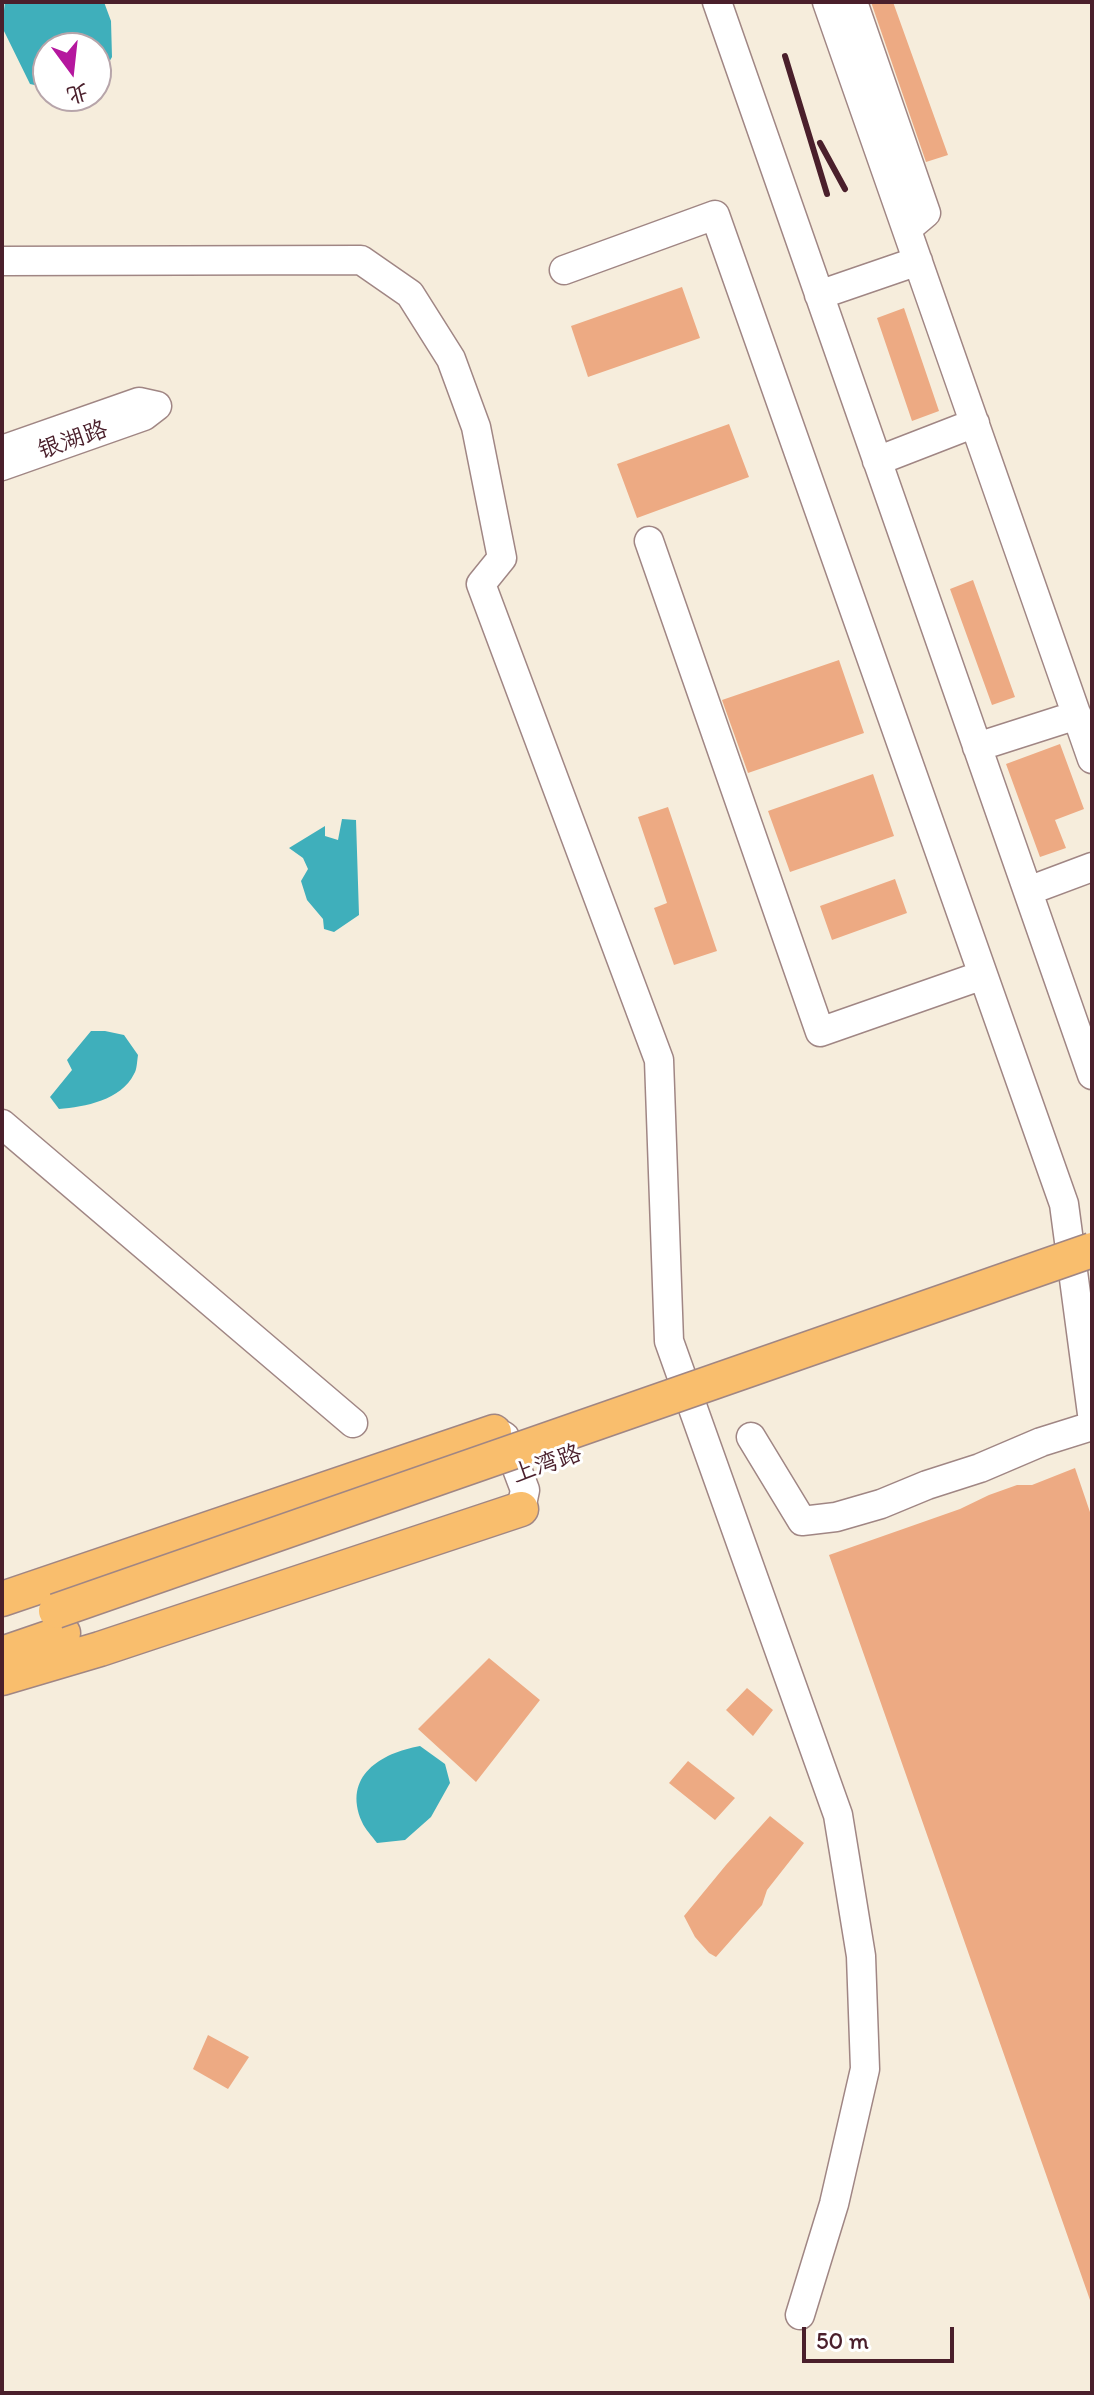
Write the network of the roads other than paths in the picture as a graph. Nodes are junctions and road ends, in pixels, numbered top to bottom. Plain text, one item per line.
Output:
1 (717, 2) edge
2 (827, 2) edge
3 (853, 2) edge
4 (907, 229) junction
5 (2, 261) edge
6 (918, 261) junction
7 (564, 270) dead end
8 (819, 295) junction
9 (975, 423) junction
10 (2, 450) edge
11 (877, 461) junction
12 (2, 466) edge
13 (649, 541) dead end
14 (1077, 715) junction
15 (977, 747) junction
16 (1092, 759) edge
17 (1092, 867) edge
18 (1028, 891) junction
19 (983, 975) junction
20 (1092, 1075) edge
21 (2, 1124) edge
22 (1092, 1250) edge
23 (1092, 1275) edge
24 (1092, 1414) edge
25 (353, 1423) dead end
26 (1092, 1426) edge
27 (494, 1432) joint
28 (751, 1437) dead end
29 (521, 1509) joint
30 (2, 1599) edge
31 (60, 1622) junction
32 (2, 1629) edge
33 (2, 1654) edge
34 (2, 1678) edge
35 (800, 2315) dead end

1 - 8 street
2 - 4 street
3 - 4 street
4 - 6 street
5 - 35 street
6 - 8 street
6 - 9 street
7 - 19 street
8 - 11 street
9 - 11 street
9 - 14 street
10 - 12 street, 银湖路
11 - 15 street
13 - 19 street
14 - 15 street
14 - 16 street
15 - 18 street
17 - 18 street
18 - 20 street
19 - 24 street
21 - 25 street
22 - 31 main road, 上湾路, bridge
23 - 31 main road, 上湾路
26 - 28 street
27 - 29 street
27 - 30 main road, 上湾路
29 - 34 main road, 上湾路
31 - 32 main road, 上湾路
31 - 33 main road, 上湾路

